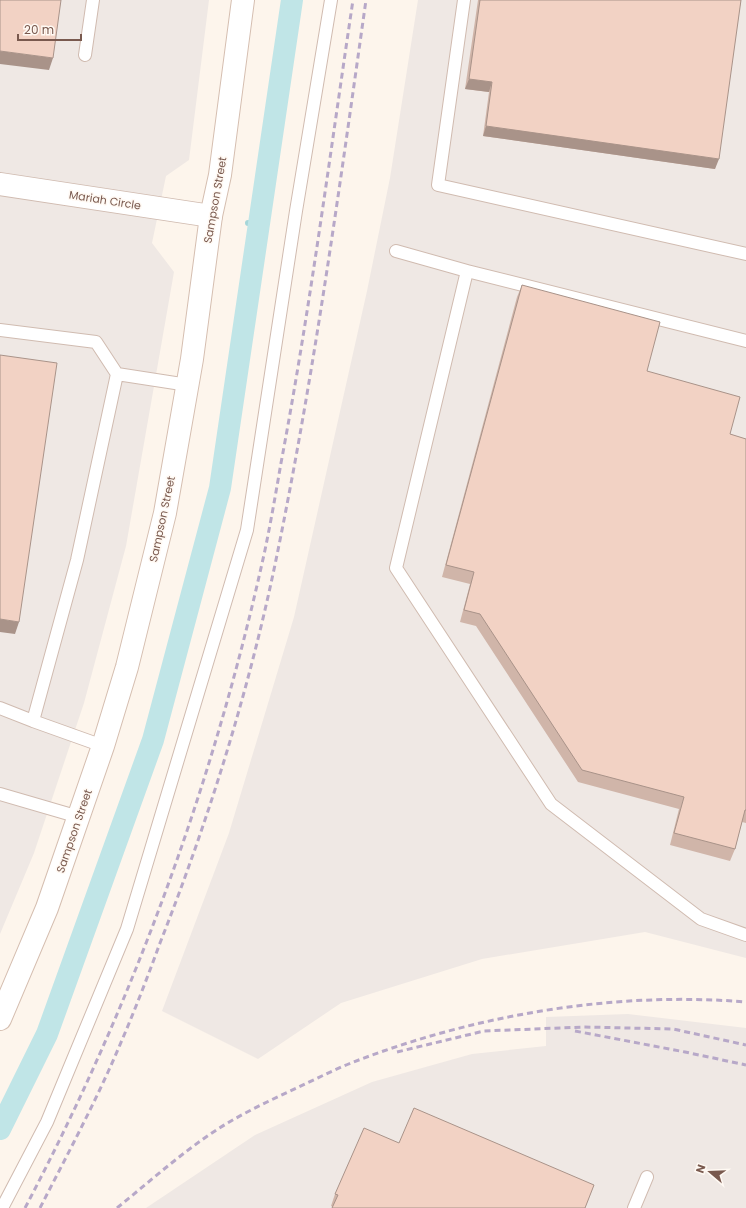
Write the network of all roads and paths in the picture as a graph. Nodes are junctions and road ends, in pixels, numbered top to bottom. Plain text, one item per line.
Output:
1 (93, 0) edge
2 (243, 0) edge
3 (331, 0) edge
4 (464, 0) edge
5 (85, 55) dead end
6 (0, 184) edge
7 (210, 216) junction
8 (396, 251) dead end
9 (746, 254) edge
10 (467, 271) junction
11 (0, 330) edge
12 (746, 341) edge
13 (117, 374) junction
14 (188, 385) junction
15 (0, 708) edge
16 (33, 721) junction
17 (103, 746) junction
18 (0, 794) edge
19 (79, 817) junction
20 (746, 935) edge
21 (0, 1019) edge
22 (647, 1177) dead end
23 (2, 1208) edge
24 (634, 1208) edge

1 - 5 lane
2 - 7 street, Sampson Street
3 - 23 lane
4 - 9 lane
6 - 7 street, Mariah Circle
7 - 14 street, Sampson Street
8 - 10 lane
10 - 12 lane
10 - 20 lane
11 - 13 lane
13 - 14 lane
13 - 16 lane
14 - 17 street, Sampson Street
15 - 16 lane
16 - 17 lane
17 - 19 street, Sampson Street
18 - 19 lane
19 - 21 street, Sampson Street
22 - 24 lane

